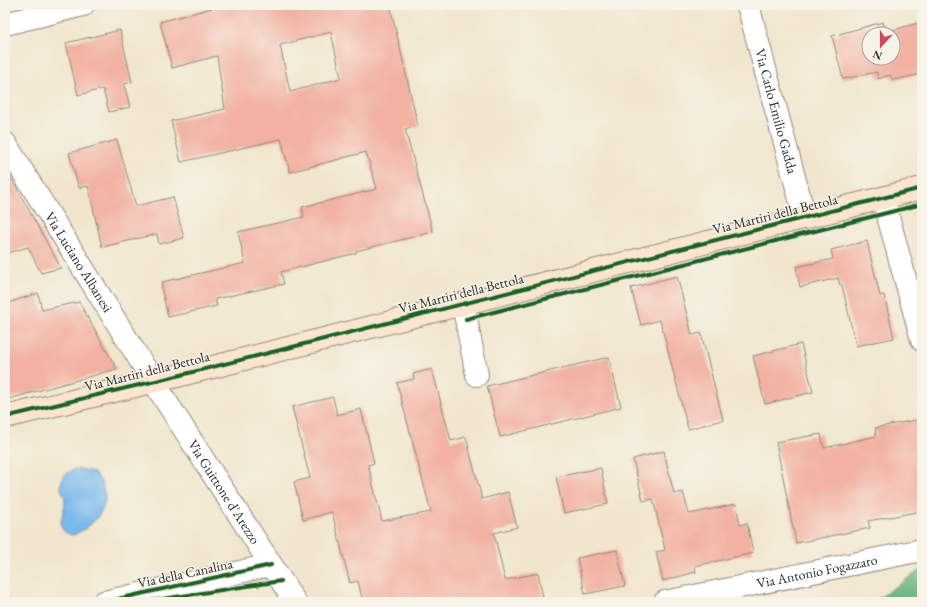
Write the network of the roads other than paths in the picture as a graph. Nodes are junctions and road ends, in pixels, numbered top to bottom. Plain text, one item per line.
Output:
1 (83, 5) edge
2 (748, 5) edge
3 (5, 24) edge
4 (8, 156) edge
5 (922, 188) edge
6 (882, 198) junction
7 (805, 218) junction
8 (463, 304) junction
9 (922, 340) edge
10 (477, 376) dead end
11 (153, 381) junction
12 (5, 417) edge
13 (922, 550) edge
14 (271, 565) junction
15 (104, 602) edge
16 (295, 602) edge
17 (665, 602) edge

1 - 3 street
2 - 7 street, Via Carlo Emilio Gadda
4 - 11 street, Via Luciano Albanesi
5 - 6 main road, Via Martiri della Bettola
6 - 7 main road, Via Martiri della Bettola
6 - 9 street
7 - 8 main road, Via Martiri della Bettola
8 - 10 street
8 - 11 main road, Via Martiri della Bettola
11 - 12 main road, Via Martiri della Bettola
11 - 14 street, Via Guittone d'Arezzo
13 - 17 street, Via Antonio Fogazzaro
14 - 15 street, Via della Canalina
14 - 16 street, Via Guittone d'Arezzo

